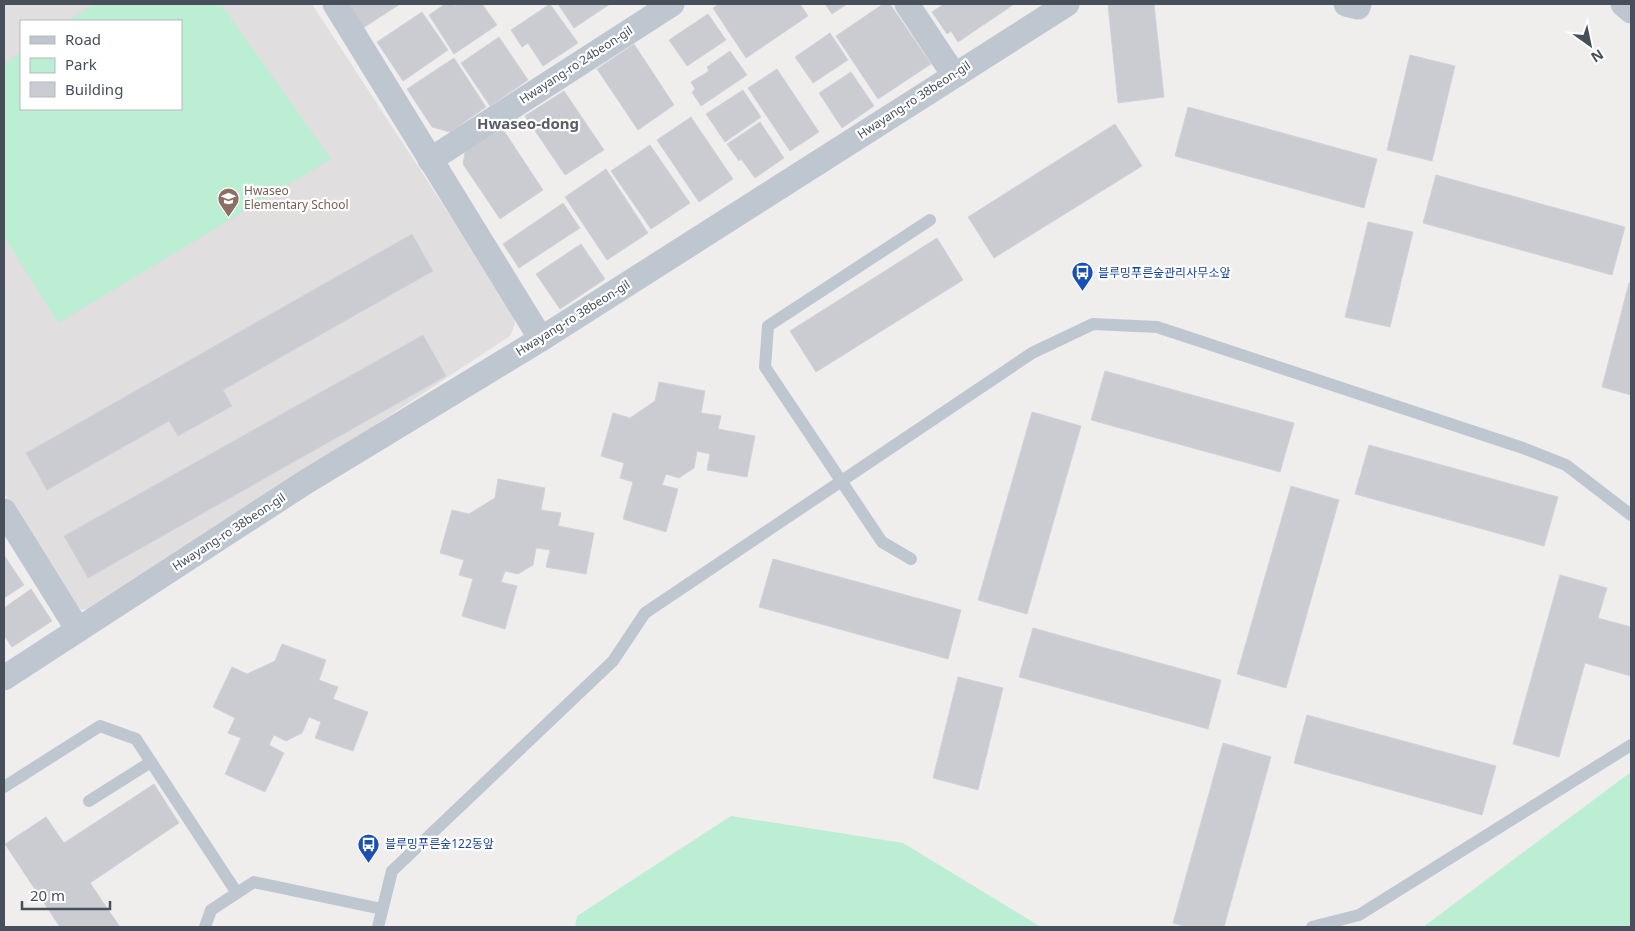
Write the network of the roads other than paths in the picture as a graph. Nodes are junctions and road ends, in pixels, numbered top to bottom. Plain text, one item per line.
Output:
1 (335, 4) edge
2 (672, 4) edge
3 (908, 4) edge
4 (1067, 4) edge
5 (1346, 4) edge
6 (1359, 4) edge
7 (1623, 4) edge
8 (1631, 12) edge
9 (954, 75) junction
10 (430, 160) junction
11 (930, 220) dead end
12 (541, 339) junction
13 (842, 481) junction
14 (4, 511) edge
15 (1631, 515) edge
16 (911, 559) dead end
17 (78, 630) junction
18 (4, 678) edge
19 (1631, 745) edge
20 (151, 762) junction
21 (4, 787) edge
22 (89, 801) dead end
23 (237, 893) junction
24 (382, 909) junction
25 (206, 927) edge
26 (378, 927) edge
27 (1312, 927) edge

1 - 10 street
2 - 10 street, Hwayang-ro 24beon-gil
3 - 9 street
4 - 9 street, Hwayang-ro 38beon-gil
5 - 6 street
7 - 8 street
9 - 12 street, Hwayang-ro 38beon-gil
10 - 12 street
11 - 13 lane
12 - 17 street, Hwayang-ro 38beon-gil
13 - 15 lane
13 - 16 lane
13 - 24 lane
14 - 17 street
17 - 18 street, Hwayang-ro 38beon-gil
19 - 27 lane
20 - 21 lane
20 - 22 lane
20 - 23 lane
23 - 24 lane
23 - 25 lane
24 - 26 lane

